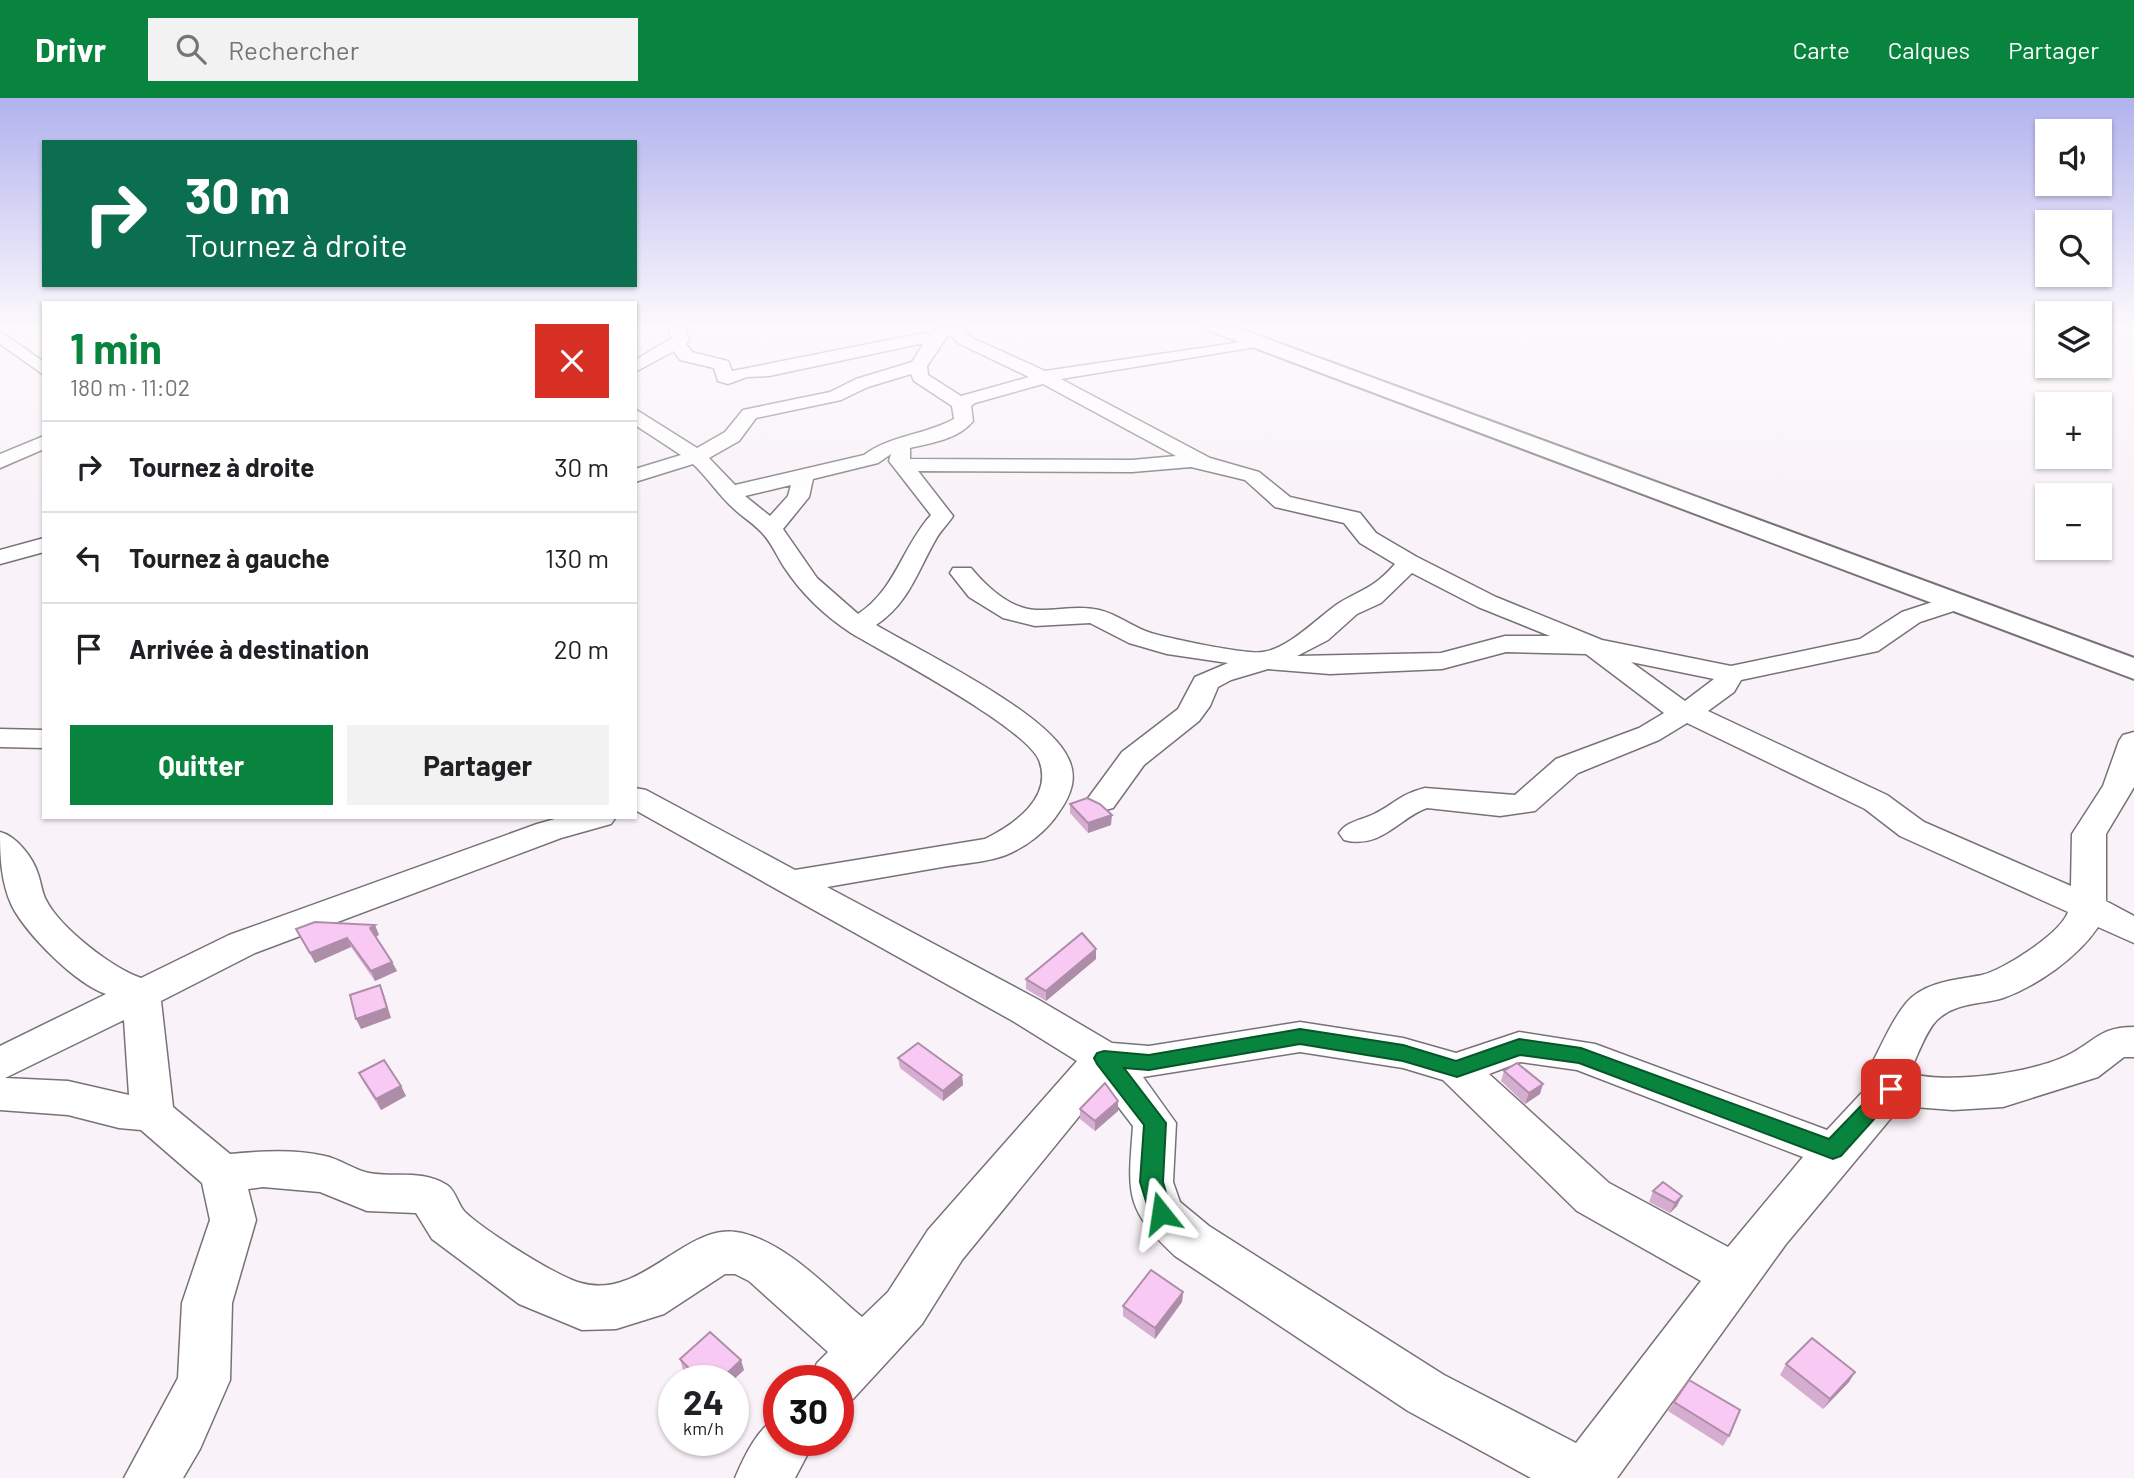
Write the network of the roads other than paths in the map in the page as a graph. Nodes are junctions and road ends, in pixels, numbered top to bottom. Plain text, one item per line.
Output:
1 (845, 391) edge
2 (942, 391) edge
3 (999, 391) edge
4 (1070, 391) edge
5 (1389, 391) edge
6 (961, 404) junction
7 (637, 417) edge
8 (42, 443) edge
9 (672, 448) junction
10 (906, 453) junction
11 (0, 462) edge
12 (1203, 463) junction
13 (637, 474) edge
14 (803, 477) junction
15 (733, 492) junction
16 (771, 529) junction
17 (42, 546) edge
18 (0, 557) edge
19 (1409, 562) junction
20 (962, 573) dead end
21 (1957, 602) junction
22 (858, 625) junction
23 (1595, 647) junction
24 (1269, 660) junction
25 (2134, 669) edge
26 (1731, 674) junction
27 (1686, 711) junction
28 (0, 738) edge
29 (42, 739) edge
30 (2134, 741) edge
31 (1102, 801) dead end
32 (639, 803) edge
33 (593, 819) edge
34 (1356, 833) dead end
35 (0, 842) edge
36 (788, 883) junction
37 (2088, 907) junction
38 (2134, 931) edge
39 (141, 992) junction
40 (2134, 1042) edge
41 (1104, 1058) junction
42 (0, 1064) edge
43 (1457, 1069) junction
44 (1891, 1089) junction
45 (0, 1094) edge
46 (152, 1114) junction
47 (1833, 1150) junction
48 (222, 1174) junction
49 (1735, 1275) junction
50 (849, 1365) edge
51 (777, 1456) edge
52 (152, 1478) edge
53 (763, 1478) edge
54 (1585, 1478) edge

1 - 9 street
2 - 6 street
3 - 6 street
4 - 12 street
5 - 21 main road
6 - 10 street
7 - 9 street
8 - 11 street
9 - 13 street
9 - 15 street
10 - 12 street
10 - 14 street
10 - 22 street
12 - 19 street
14 - 15 street
14 - 16 street
15 - 16 street
16 - 22 street
17 - 18 street
19 - 23 street
19 - 24 street
20 - 24 street
21 - 25 main road
21 - 26 street
22 - 36 street
23 - 24 street
23 - 26 street
23 - 27 street
24 - 31 street
26 - 27 street
27 - 34 street
27 - 37 street
28 - 29 street
30 - 37 street
32 - 36 street
33 - 39 street
35 - 39 street
36 - 41 street
37 - 38 street
37 - 44 street
39 - 42 street
39 - 46 street
40 - 44 street
41 - 43 street
41 - 50 street
41 - 54 street
43 - 47 street
43 - 49 street
44 - 47 street
45 - 46 street
46 - 48 street
47 - 49 street
48 - 50 street
48 - 52 street
49 - 54 street
51 - 53 street

